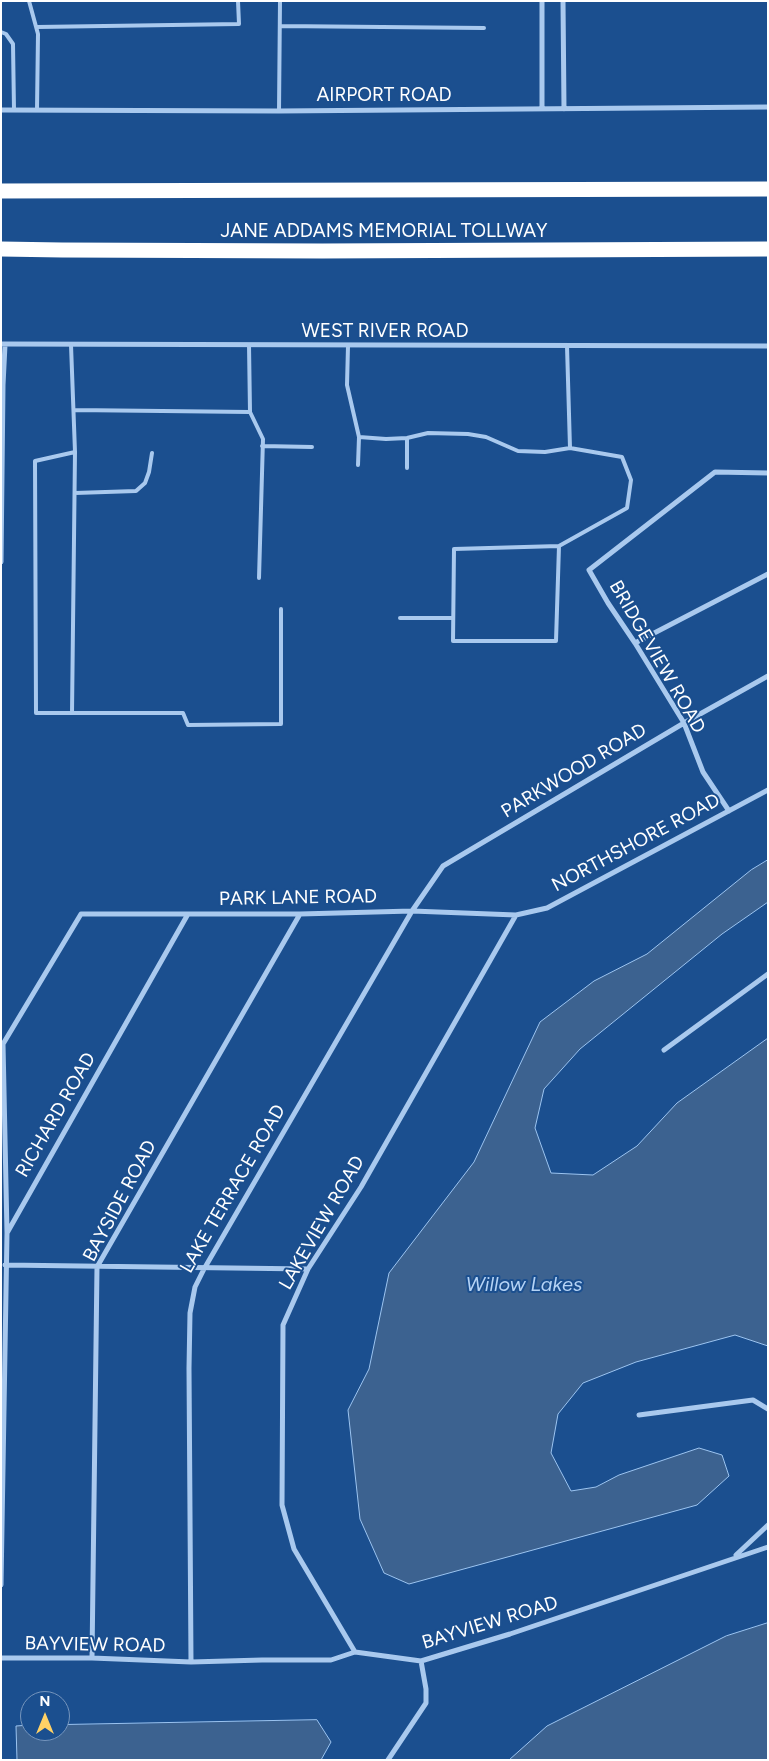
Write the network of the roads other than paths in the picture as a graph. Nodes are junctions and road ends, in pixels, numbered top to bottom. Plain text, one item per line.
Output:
1 (29, 1) edge
2 (238, 1) edge
3 (280, 1) edge
4 (542, 1) edge
5 (563, 1) edge
6 (280, 26) junction
7 (37, 27) junction
8 (484, 28) dead end
9 (1, 32) edge
10 (768, 107) edge
11 (542, 109) junction
12 (564, 109) junction
13 (1, 110) edge
14 (14, 110) junction
15 (37, 110) junction
16 (279, 111) junction
17 (768, 189) edge
18 (1, 190) edge
19 (1, 248) edge
20 (768, 249) edge
21 (62, 250) junction
22 (1, 255) edge
23 (3, 344) edge
24 (71, 345) junction
25 (249, 345) junction
26 (348, 346) junction
27 (567, 346) junction
28 (768, 346) edge
29 (74, 410) junction
30 (250, 412) junction
31 (359, 437) junction
32 (408, 438) junction
33 (262, 446) junction
34 (312, 447) dead end
35 (570, 448) junction
36 (76, 452) junction
37 (152, 453) dead end
38 (358, 465) dead end
39 (407, 468) dead end
40 (768, 473) edge
41 (75, 493) junction
42 (559, 546) junction
43 (1, 562) edge
44 (768, 574) edge
45 (259, 578) dead end
46 (281, 608) dead end
47 (400, 618) dead end
48 (453, 618) junction
49 (635, 643) junction
50 (768, 676) edge
51 (72, 713) junction
52 (684, 723) junction
53 (768, 790) edge
54 (729, 811) junction
55 (412, 911) junction
56 (188, 914) junction
57 (300, 914) junction
58 (516, 915) junction
59 (768, 974) edge
60 (664, 1050) dead end
61 (7, 1233) junction
62 (6, 1265) junction
63 (97, 1267) junction
64 (204, 1268) junction
65 (308, 1269) junction
66 (768, 1409) edge
67 (640, 1415) dead end
68 (768, 1525) edge
69 (768, 1547) edge
70 (734, 1558) junction
71 (1, 1585) edge
72 (355, 1652) junction
73 (1, 1658) edge
74 (92, 1658) junction
75 (421, 1661) junction
76 (191, 1662) junction
77 (388, 1760) edge

1 - 7 lane
2 - 7 lane
3 - 6 lane
4 - 11 street
5 - 12 street
6 - 8 lane
6 - 16 lane
7 - 15 lane
9 - 14 lane
10 - 12 street, AIRPORT ROAD
11 - 12 street, AIRPORT ROAD
11 - 16 street, AIRPORT ROAD
13 - 14 street, AIRPORT ROAD
14 - 15 street, AIRPORT ROAD
15 - 16 street, AIRPORT ROAD
17 - 18 highway
19 - 21 highway, JANE ADDAMS MEMORIAL TOLLWAY
20 - 21 highway, JANE ADDAMS MEMORIAL TOLLWAY
21 - 22 highway
23 - 24 street, WEST RIVER ROAD
23 - 43 street
24 - 25 street, WEST RIVER ROAD
24 - 29 lane
25 - 26 street, WEST RIVER ROAD
25 - 30 lane
26 - 27 street, WEST RIVER ROAD
26 - 31 lane
27 - 28 street, WEST RIVER ROAD
27 - 35 lane
29 - 30 lane
29 - 36 lane
30 - 33 lane
31 - 32 lane
31 - 38 lane
32 - 35 lane
32 - 39 lane
33 - 34 lane
33 - 45 lane
35 - 42 lane
36 - 41 lane
36 - 51 lane
37 - 41 lane
40 - 49 street, BRIDGEVIEW ROAD
41 - 51 lane
42 - 48 lane
42 - 48 lane
44 - 49 street
46 - 51 lane
47 - 48 lane
49 - 52 street, BRIDGEVIEW ROAD
50 - 52 street, PARKWOOD ROAD
52 - 54 street, BRIDGEVIEW ROAD
52 - 55 street, PARKWOOD ROAD
53 - 54 street, NORTHSHORE ROAD
54 - 58 street, NORTHSHORE ROAD
55 - 57 street, PARK LANE ROAD
55 - 58 street, PARK LANE ROAD
55 - 64 street, LAKE TERRACE ROAD
56 - 57 street, PARK LANE ROAD
56 - 61 street, RICHARD ROAD
56 - 61 street, PARK LANE ROAD
57 - 63 street, BAYSIDE ROAD
58 - 65 street, LAKEVIEW ROAD
59 - 60 street
61 - 62 street, RICHARD ROAD
62 - 63 street
62 - 71 street, RICHARD ROAD
63 - 64 street
63 - 74 street, BAYSIDE ROAD
64 - 65 street
64 - 76 street, LAKE TERRACE ROAD
65 - 72 street, LAKEVIEW ROAD
66 - 67 street
68 - 70 street
69 - 70 street, BAYVIEW ROAD
70 - 75 street, BAYVIEW ROAD
72 - 75 street, BAYVIEW ROAD
72 - 76 street, BAYVIEW ROAD
73 - 74 street, BAYVIEW ROAD
74 - 76 street, BAYVIEW ROAD
75 - 77 street

